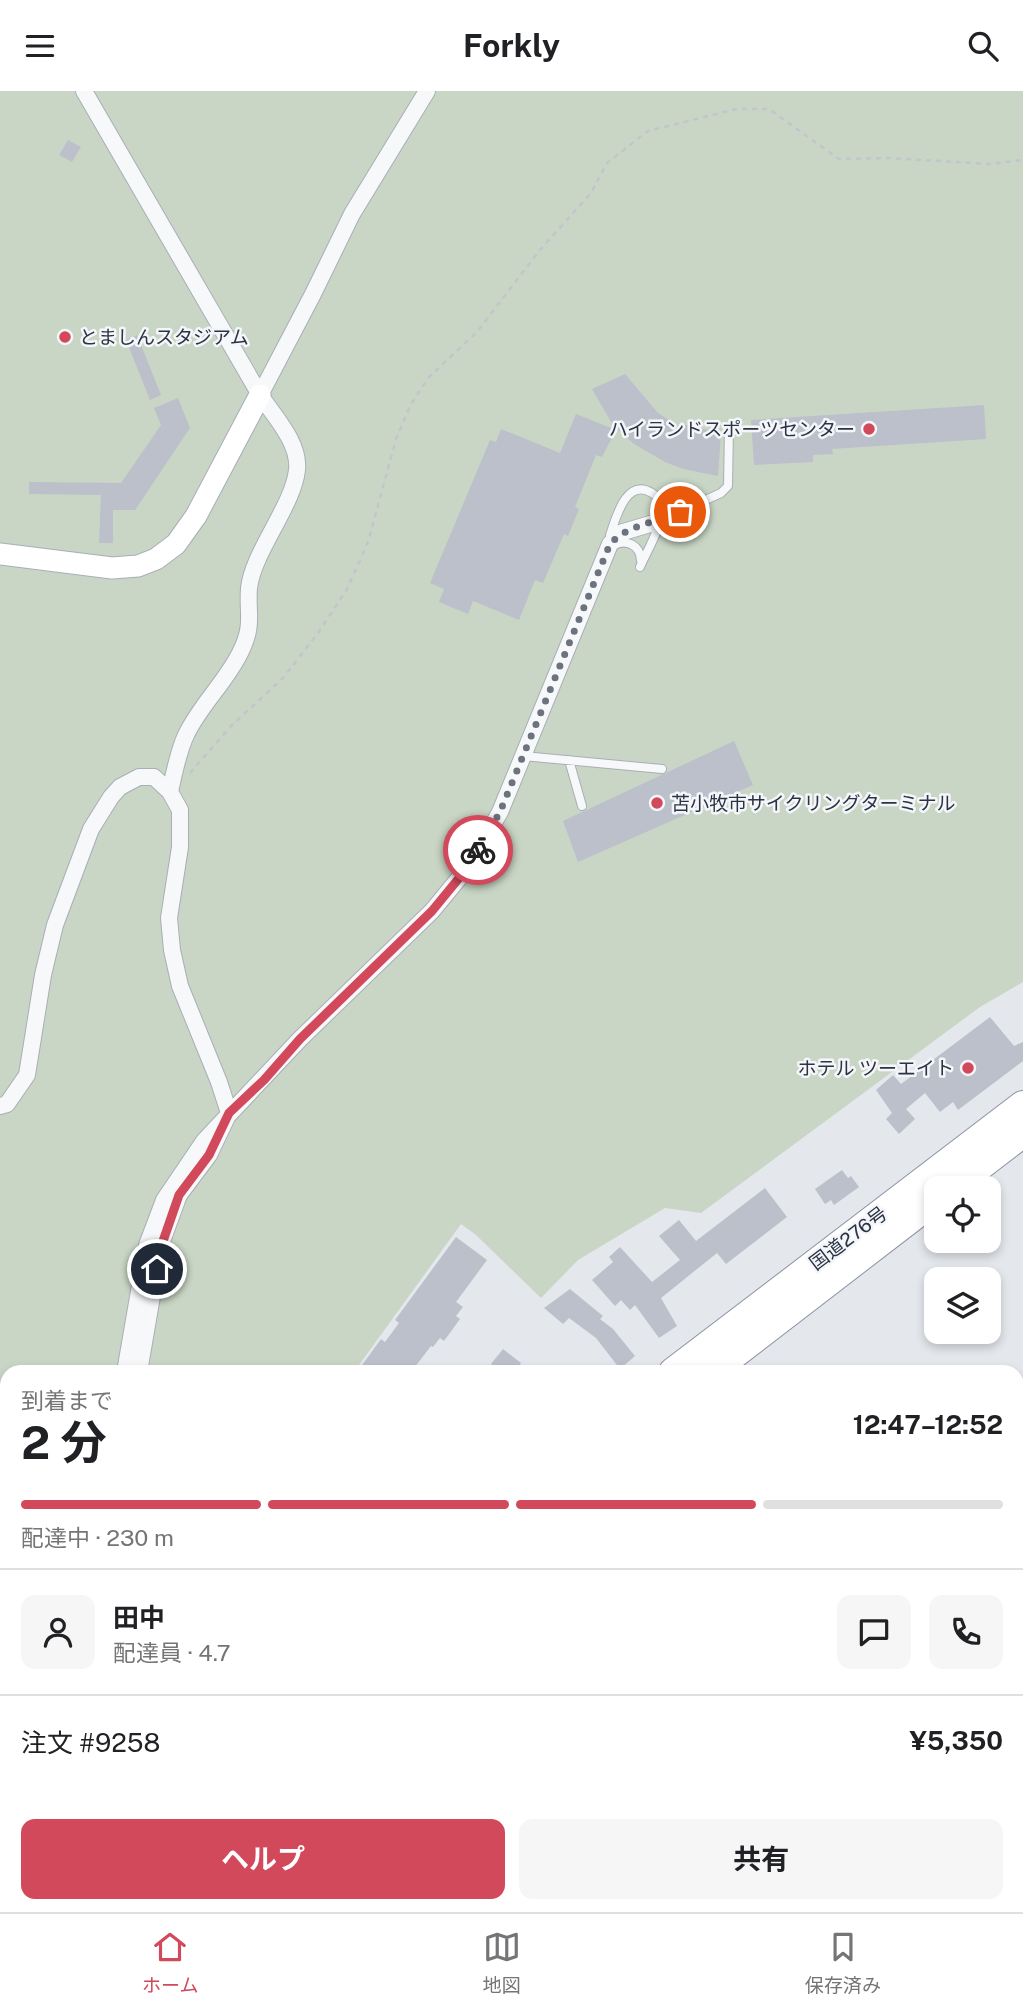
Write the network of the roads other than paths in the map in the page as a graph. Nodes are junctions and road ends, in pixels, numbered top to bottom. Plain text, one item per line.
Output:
1 (84, 91) edge
2 (427, 91) edge
3 (260, 395) junction
4 (729, 427) dead end
5 (660, 521) junction
6 (608, 548) junction
7 (0, 554) edge
8 (523, 756) junction
9 (569, 760) junction
10 (662, 769) dead end
11 (170, 792) junction
12 (582, 806) dead end
13 (0, 1106) edge
14 (229, 1113) junction
15 (1021, 1118) edge
16 (963, 1176) edge
17 (924, 1208) edge
18 (126, 1365) edge
19 (140, 1365) edge
20 (683, 1365) edge
21 (720, 1365) edge

1 - 3 street
2 - 3 street
3 - 7 street
3 - 11 street
4 - 5 lane
5 - 6 street
5 - 6 lane
5 - 6 lane
6 - 8 street
8 - 9 lane
8 - 14 street
9 - 10 lane
9 - 12 lane
11 - 13 street
11 - 14 street
14 - 18 street
14 - 19 street
15 - 16 highway, 国道276号
15 - 20 highway, 国道276号
17 - 21 highway, 国道276号

